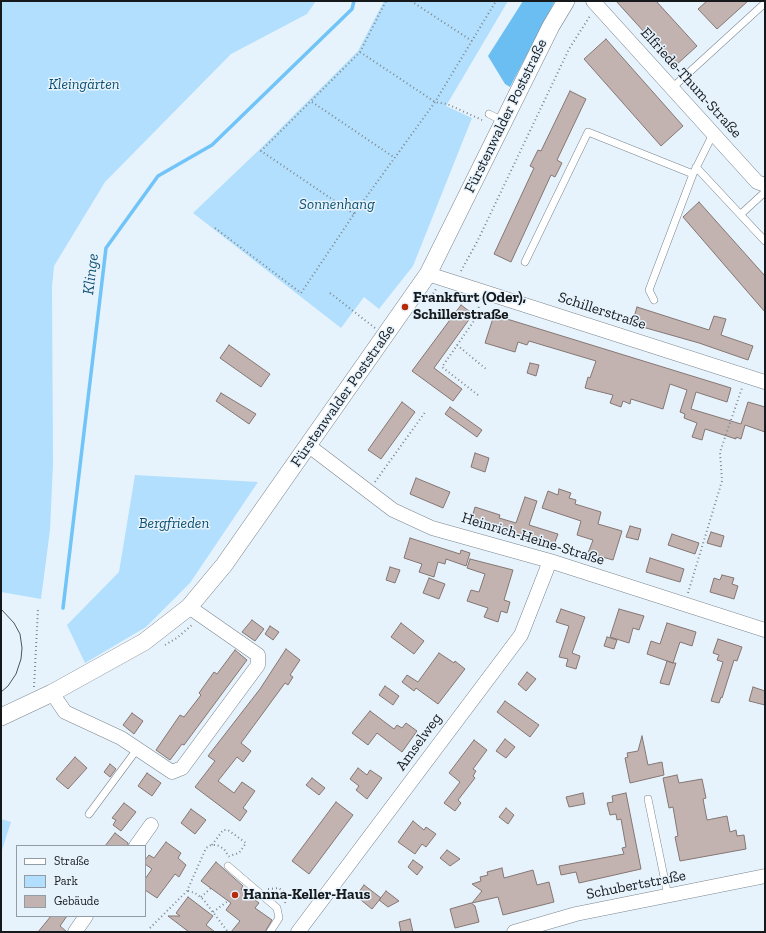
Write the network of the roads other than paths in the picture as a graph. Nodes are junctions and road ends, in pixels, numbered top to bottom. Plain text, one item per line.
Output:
1 (566, 1) edge
2 (595, 3) edge
3 (765, 3) edge
4 (672, 88) junction
5 (713, 134) junction
6 (696, 167) junction
7 (692, 174) junction
8 (765, 185) edge
9 (765, 192) edge
10 (741, 214) junction
11 (765, 241) edge
12 (525, 262) dead end
13 (428, 274) junction
14 (654, 300) dead end
15 (765, 382) edge
16 (308, 446) junction
17 (550, 561) junction
18 (189, 607) junction
19 (765, 630) edge
20 (52, 692) junction
21 (1, 717) edge
22 (138, 748) junction
23 (648, 799) dead end
24 (89, 814) dead end
25 (151, 825) dead end
26 (137, 845) edge
27 (228, 866) road end
28 (765, 876) edge
29 (668, 896) junction
30 (85, 917) edge
31 (75, 932) edge
32 (270, 932) edge
33 (298, 932) edge
34 (514, 932) edge

1 - 13 street, Fürstenwalder Poststraße
2 - 4 street, Elfriede-Thum-Straße
3 - 4 lane
4 - 5 street, Elfriede-Thum-Straße
5 - 6 lane
5 - 8 street, Elfriede-Thum-Straße
6 - 7 lane
6 - 10 lane
7 - 12 lane
7 - 14 lane
9 - 10 lane
10 - 11 lane
13 - 15 street, Schillerstraße
13 - 16 street, Fürstenwalder Poststraße
16 - 17 street, Heinrich-Heine-Straße
16 - 18 street, Fürstenwalder Poststraße
17 - 19 street, Heinrich-Heine-Straße
17 - 33 street, Amselweg
18 - 20 street, Fürstenwalder Poststraße
18 - 22 street
20 - 21 street, Fürstenwalder Poststraße
20 - 22 street
22 - 24 lane
23 - 29 lane
25 - 26 street
27 - 32 lane
28 - 29 street, Schubertstraße
29 - 34 street, Schubertstraße
30 - 31 street

